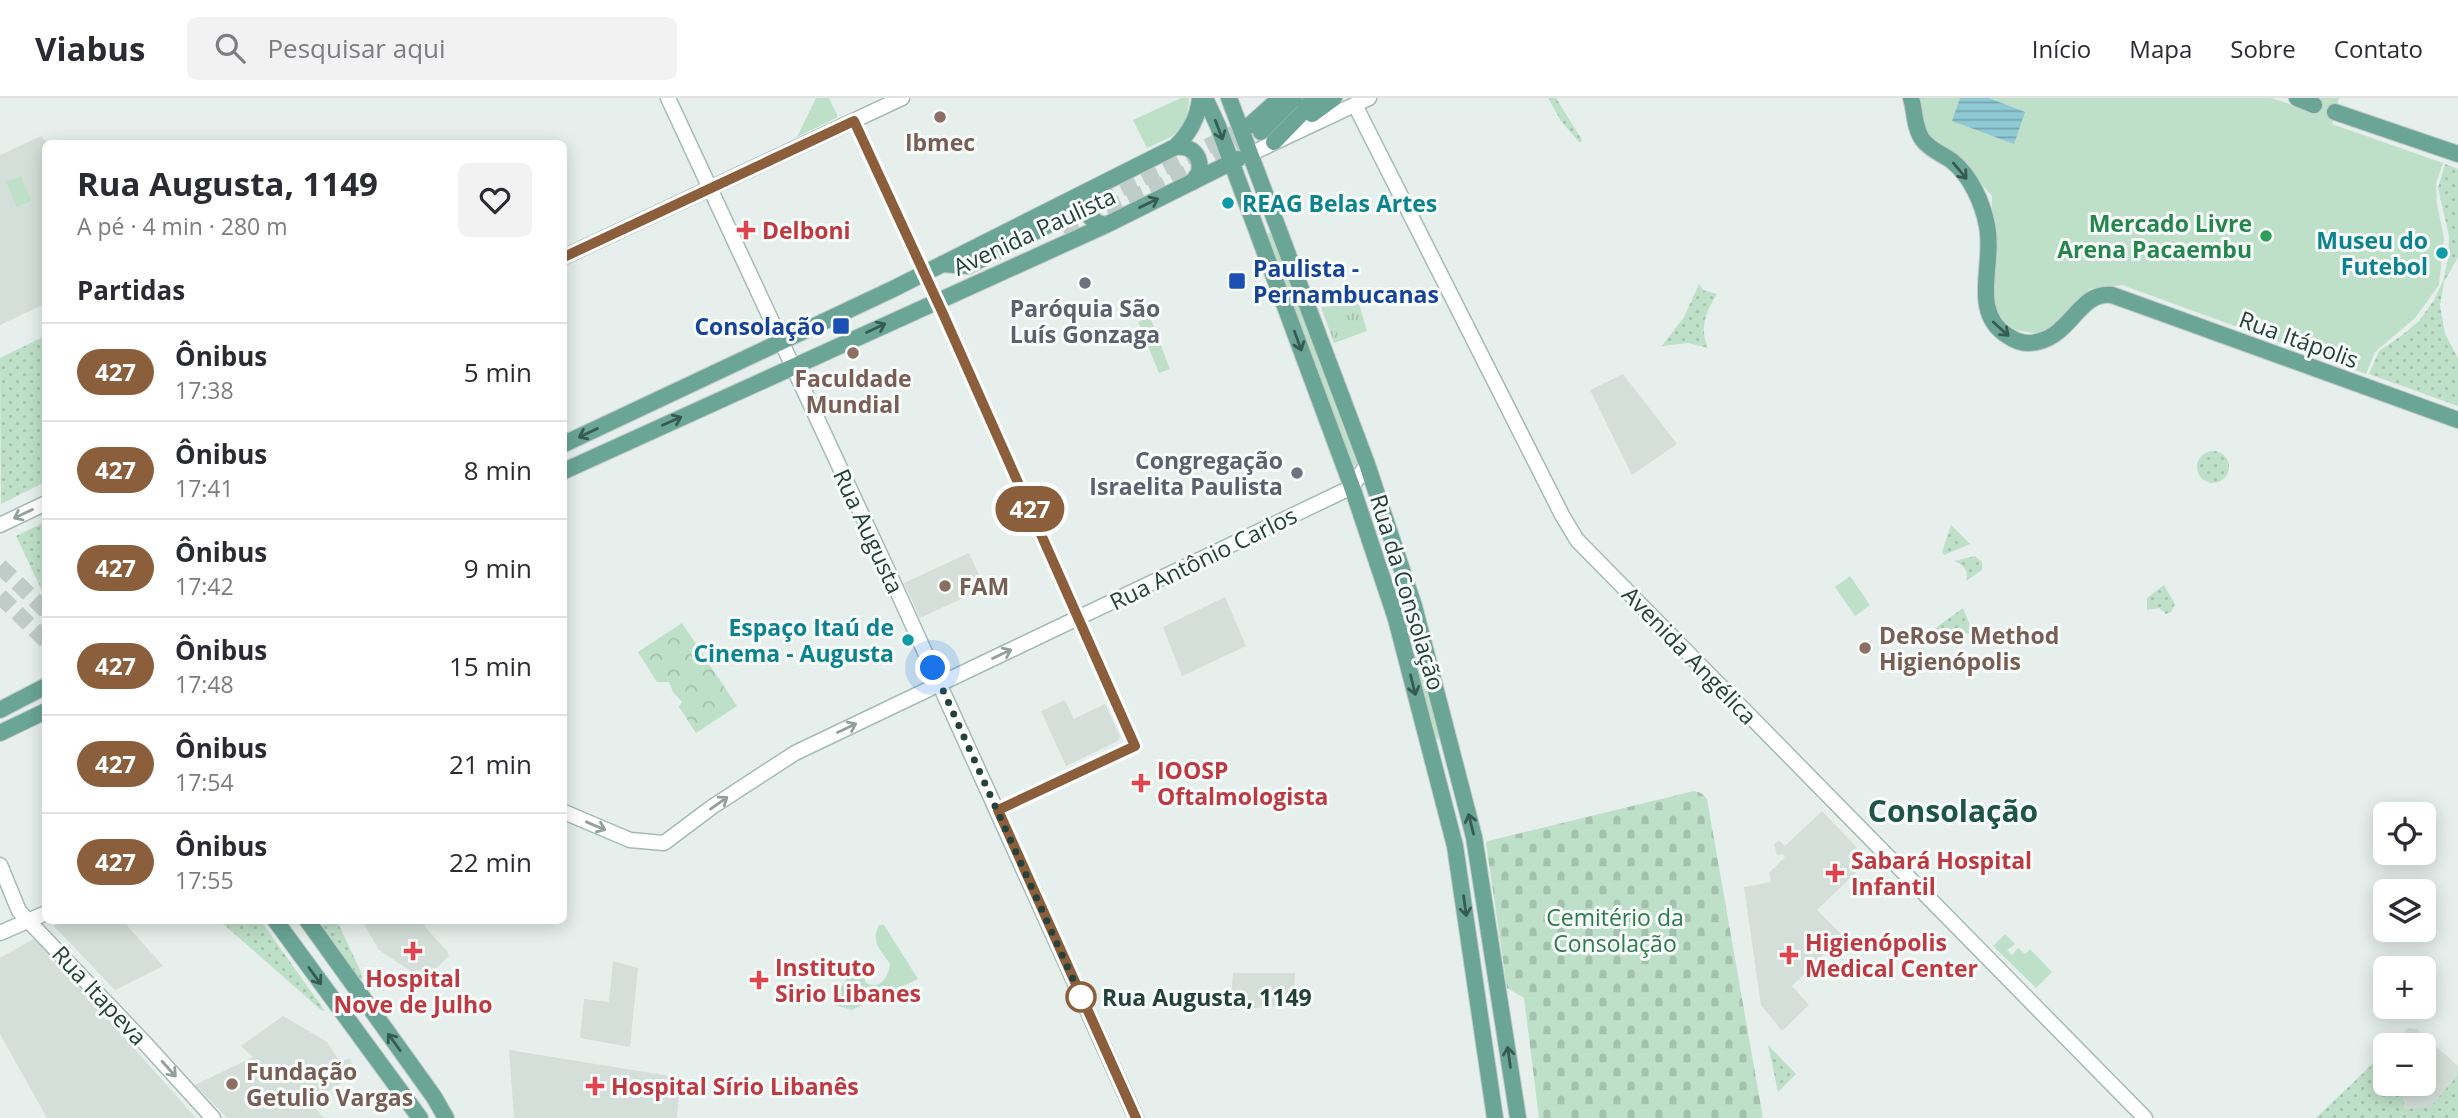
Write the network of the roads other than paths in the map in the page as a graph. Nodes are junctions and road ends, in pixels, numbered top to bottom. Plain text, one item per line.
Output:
1 (668, 98) edge
2 (902, 98) edge
3 (1203, 98) edge
4 (1229, 98) edge
5 (1280, 98) edge
6 (1294, 98) edge
7 (1334, 98) edge
8 (1369, 98) edge
9 (1912, 98) edge
10 (2297, 98) edge
11 (1355, 105) junction
12 (2314, 105) dead end
13 (1312, 106) edge
14 (2335, 113) dead end
15 (1261, 134) junction
16 (1175, 147) junction
17 (1250, 154) junction
18 (2458, 154) edge
19 (1231, 162) junction
20 (1192, 182) junction
21 (710, 188) junction
22 (1090, 190) junction
23 (1106, 225) junction
24 (1057, 226) junction
25 (567, 256) edge
26 (781, 342) junction
27 (792, 366) junction
28 (2458, 420) edge
29 (567, 443) edge
30 (1367, 464) junction
31 (567, 470) edge
32 (1352, 487) junction
33 (42, 505) edge
34 (0, 525) edge
35 (940, 684) junction
36 (42, 688) edge
37 (0, 710) edge
38 (42, 712) edge
39 (0, 733) edge
40 (567, 813) edge
41 (1, 866) edge
42 (42, 915) edge
43 (27, 921) junction
44 (278, 924) edge
45 (310, 924) edge
46 (0, 933) edge
47 (213, 1118) edge
48 (420, 1118) edge
49 (446, 1118) edge
50 (1136, 1118) edge
51 (1496, 1118) edge
52 (1518, 1118) edge
53 (2146, 1118) edge

1 - 21 main road, Rua Augusta
2 - 21 main road
3 - 16 main road
3 -> 19 main road, Rua da Consolação
4 - 17 main road, Rua da Consolação
5 - 15 main road
6 - 15 main road
7 - 13 main road
8 - 11 main road, Avenida Paulista
9 -> 28 main road, Rua Itápolis
10 - 12 main road
11 - 15 main road, Avenida Paulista
11 - 53 main road, Avenida Angélica
13 - 15 main road
14 - 18 main road
15 - 17 main road, Avenida Paulista
16 - 20 main road
16 - 22 main road, Avenida Paulista
17 - 19 main road, Avenida Paulista
17 - 30 main road, Rua da Consolação
19 - 20 main road, Avenida Paulista
19 -> 32 main road, Rua da Consolação
23 -> 20 main road, Avenida Paulista
21 - 25 main road
21 - 26 main road, Rua Augusta
22 - 23 main road
22 - 24 main road, Avenida Paulista
23 - 24 main road, Avenida Paulista
24 - 26 main road, Avenida Paulista
27 -> 24 main road, Avenida Paulista
26 - 27 main road, Rua Augusta
26 -> 29 main road, Avenida Paulista
31 -> 27 main road, Avenida Paulista
27 - 35 main road, Rua Augusta
30 - 32 main road
52 -> 30 main road, Rua da Consolação
35 -> 32 main road, Rua Antônio Carlos
32 -> 51 main road, Rua da Consolação
33 -> 34 main road
40 -> 35 main road, Rua Antônio Carlos
35 - 50 main road, Rua Augusta
36 - 37 main road
38 - 39 main road
41 - 43 main road, Rua Itapeva
42 - 43 main road
43 - 46 main road
43 -> 47 main road, Rua Itapeva
44 -> 48 main road
49 -> 45 main road

